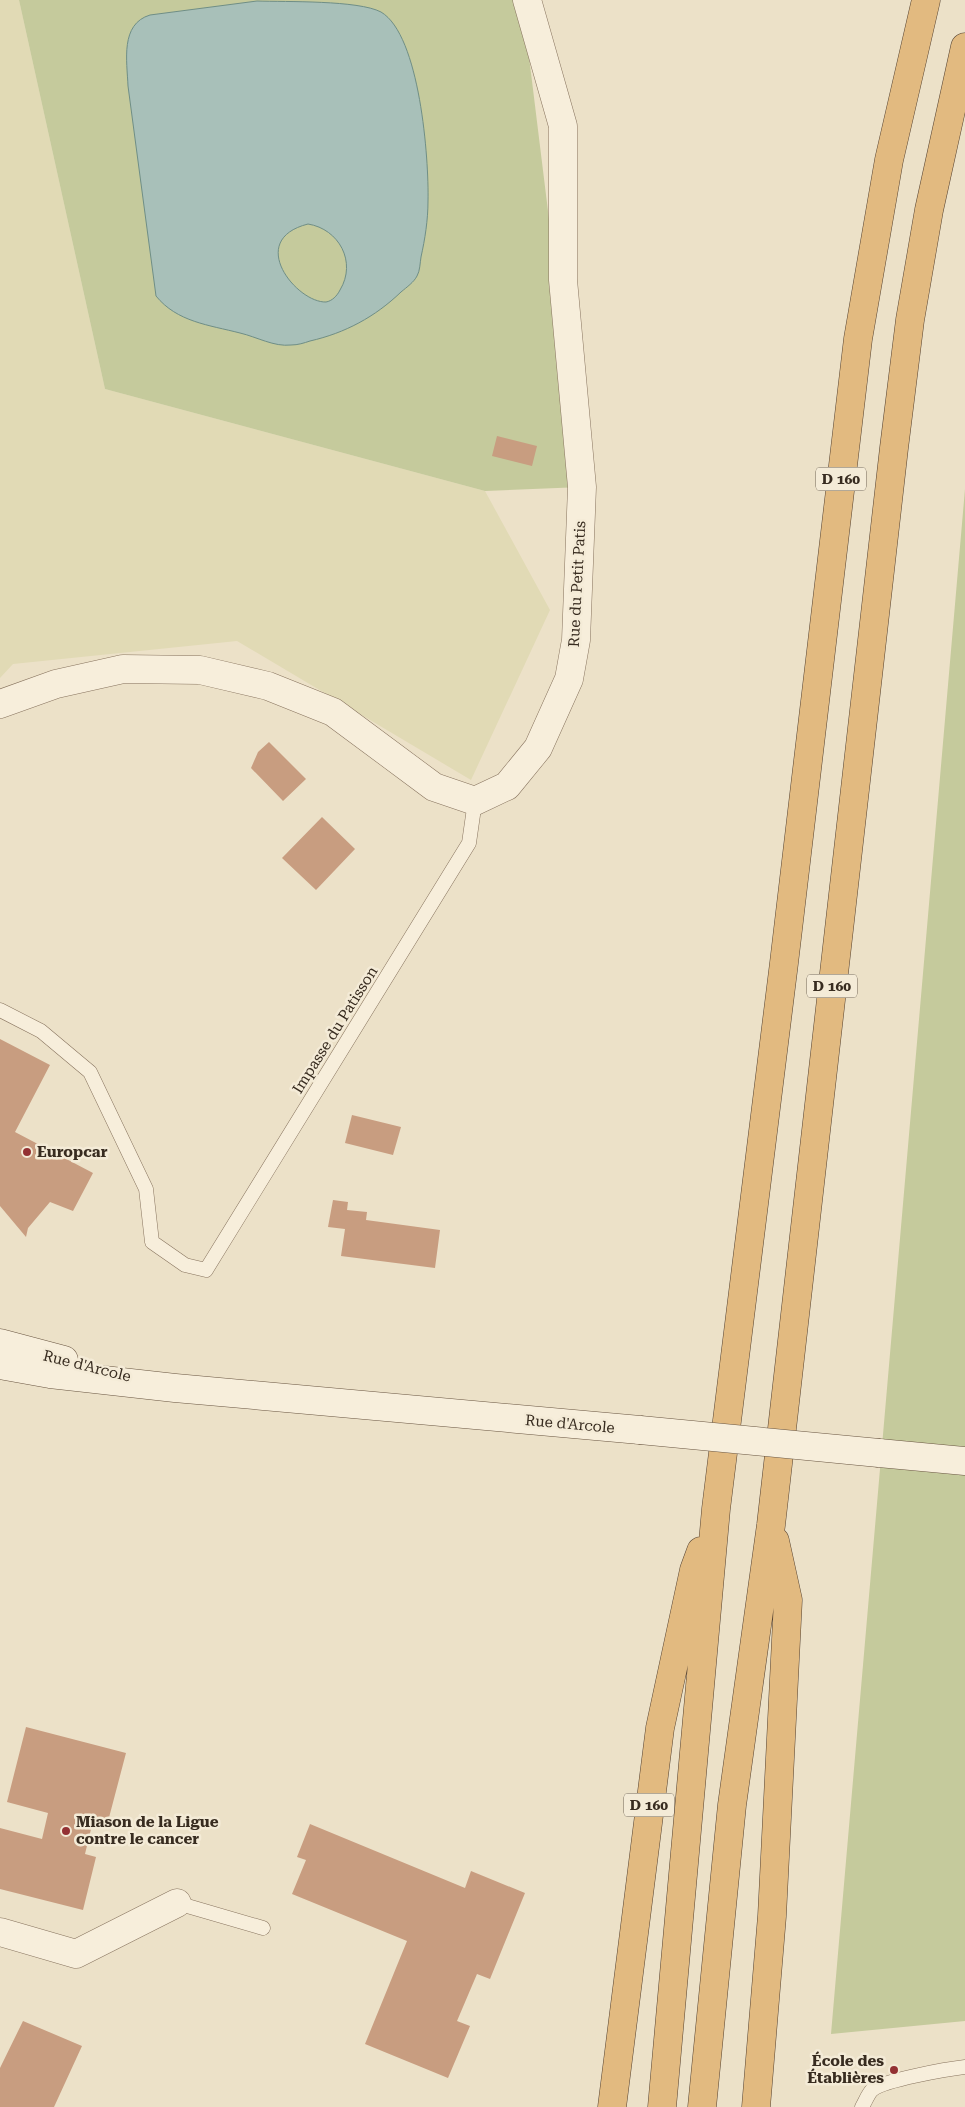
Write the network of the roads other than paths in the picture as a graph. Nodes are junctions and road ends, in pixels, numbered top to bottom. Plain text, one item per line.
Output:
1 (528, 0) edge
2 (926, 0) edge
3 (965, 47) edge
4 (0, 704) edge
5 (475, 801) junction
6 (0, 1010) edge
7 (0, 1343) edge
8 (0, 1365) edge
9 (175, 1388) junction
10 (965, 1461) edge
11 (716, 1509) junction
12 (771, 1525) junction
13 (177, 1904) joint
14 (263, 1928) dead end
15 (0, 1932) edge
16 (965, 2067) edge
17 (612, 2107) edge
18 (662, 2107) edge
19 (702, 2107) edge
20 (756, 2107) edge
21 (862, 2107) edge

1 - 5 street, Rue du Petit Patis
2 - 11 highway, D 160
3 - 12 highway, D 160
4 - 5 street
5 - 6 lane, Impasse du Patisson
7 - 9 street, Rue d'Arcole
8 - 9 street, Rue d'Arcole
9 - 10 street, Rue d'Arcole, bridge
11 - 17 highway, D 160
11 - 18 highway, D 160
12 - 19 highway, D 160
12 - 20 highway
13 - 14 lane
13 - 15 street
16 - 21 lane

